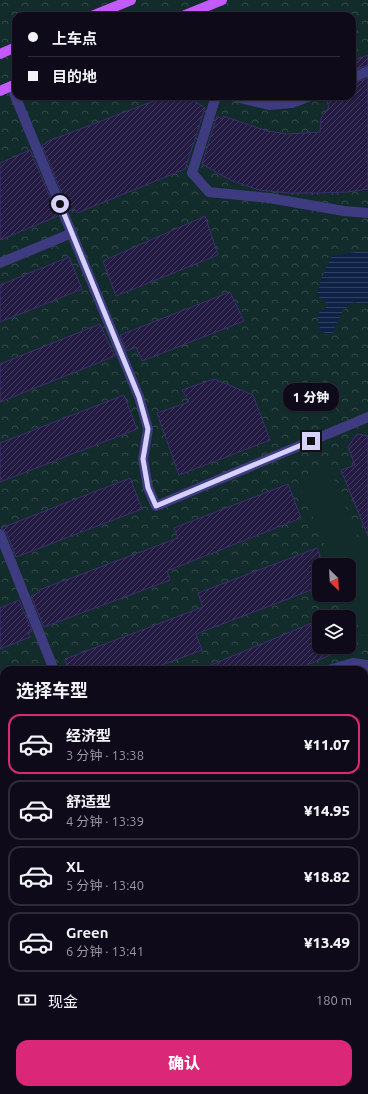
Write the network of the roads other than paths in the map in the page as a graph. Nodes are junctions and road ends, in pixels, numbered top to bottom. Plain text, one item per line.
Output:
1 (131, 0) edge
2 (222, 0) edge
3 (102, 12) edge
4 (193, 12) edge
5 (12, 49) edge
6 (0, 54) edge
7 (368, 70) edge
8 (356, 76) edge
9 (12, 86) edge
10 (0, 91) edge
11 (20, 100) edge
12 (215, 100) edge
13 (248, 100) edge
14 (300, 100) edge
15 (368, 213) edge
16 (72, 233) junction
17 (0, 263) edge
18 (368, 417) edge
19 (0, 534) edge
20 (368, 665) edge
21 (52, 666) edge
22 (342, 666) edge

1 - 3 main road
2 - 4 main road
5 - 6 main road
7 - 8 street
9 - 10 main road
11 - 16 street
12 - 15 street
13 - 14 street
16 - 17 street
16 - 18 street
19 - 21 street
20 - 22 street

